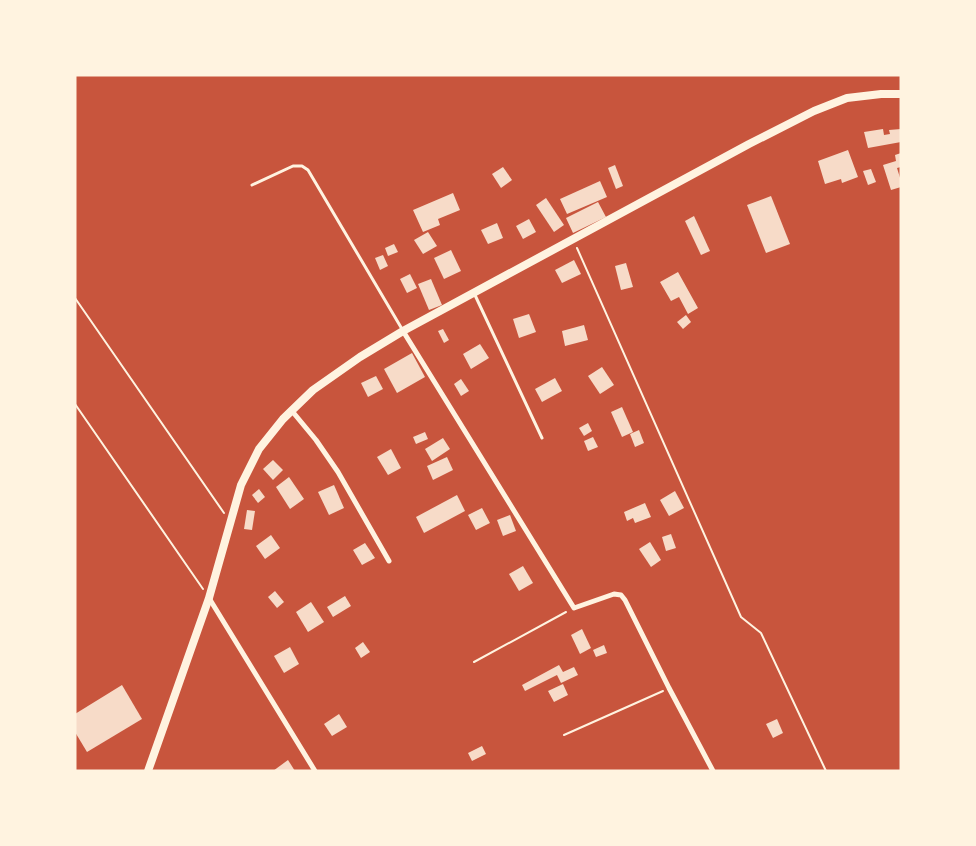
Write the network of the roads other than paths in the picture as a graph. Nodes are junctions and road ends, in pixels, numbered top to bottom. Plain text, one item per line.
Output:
1 (901, 94) edge
2 (252, 185) dead end
3 (474, 292) junction
4 (403, 331) junction
5 (292, 411) junction
6 (542, 438) dead end
7 (389, 561) dead end
8 (209, 598) junction
9 (148, 771) edge
10 (315, 771) edge
11 (713, 771) edge

1 - 3 main road
2 - 4 lane
3 - 4 main road
3 - 6 lane
4 - 5 main road
4 - 11 street
5 - 7 street
5 - 8 main road
8 - 9 main road
8 - 10 street

